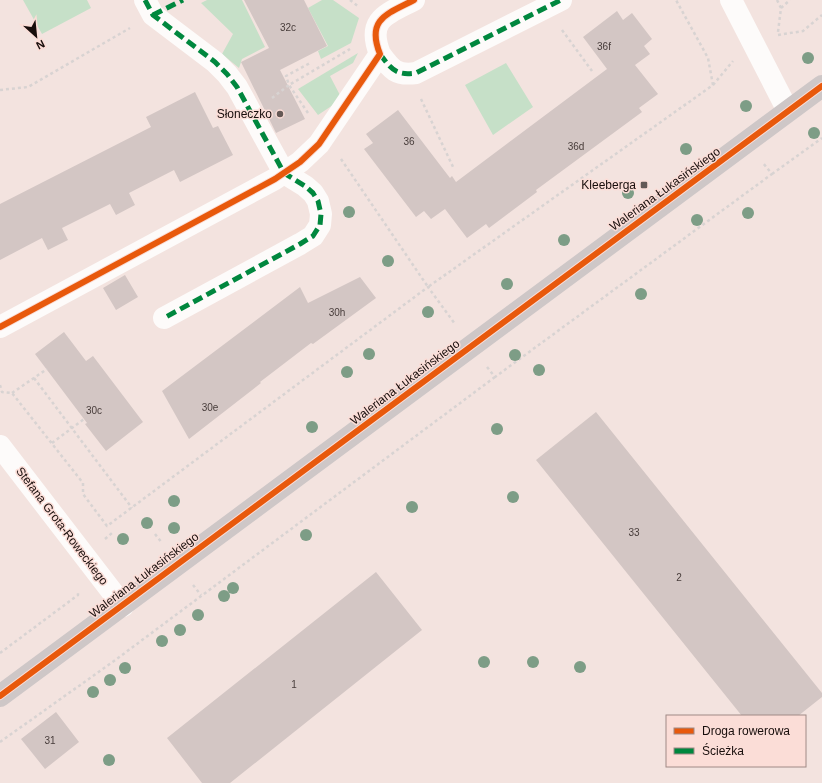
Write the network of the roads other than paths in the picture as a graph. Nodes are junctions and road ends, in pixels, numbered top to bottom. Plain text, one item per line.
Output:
1 (414, 0) edge
2 (561, 0) edge
3 (731, 0) edge
4 (149, 8) edge
5 (380, 54) junction
6 (822, 86) edge
7 (788, 111) junction
8 (284, 173) junction
9 (164, 318) dead end
10 (0, 327) edge
11 (0, 446) edge
12 (122, 606) junction
13 (0, 696) edge

1 - 5 street
2 - 5 street
3 - 7 street
4 - 8 street
5 - 8 street
6 - 7 street, Waleriana Łukasińskiego
7 - 12 street, Waleriana Łukasińskiego
8 - 9 street
8 - 10 street
11 - 12 street, Stefana Grota-Roweckiego
12 - 13 street, Waleriana Łukasińskiego

